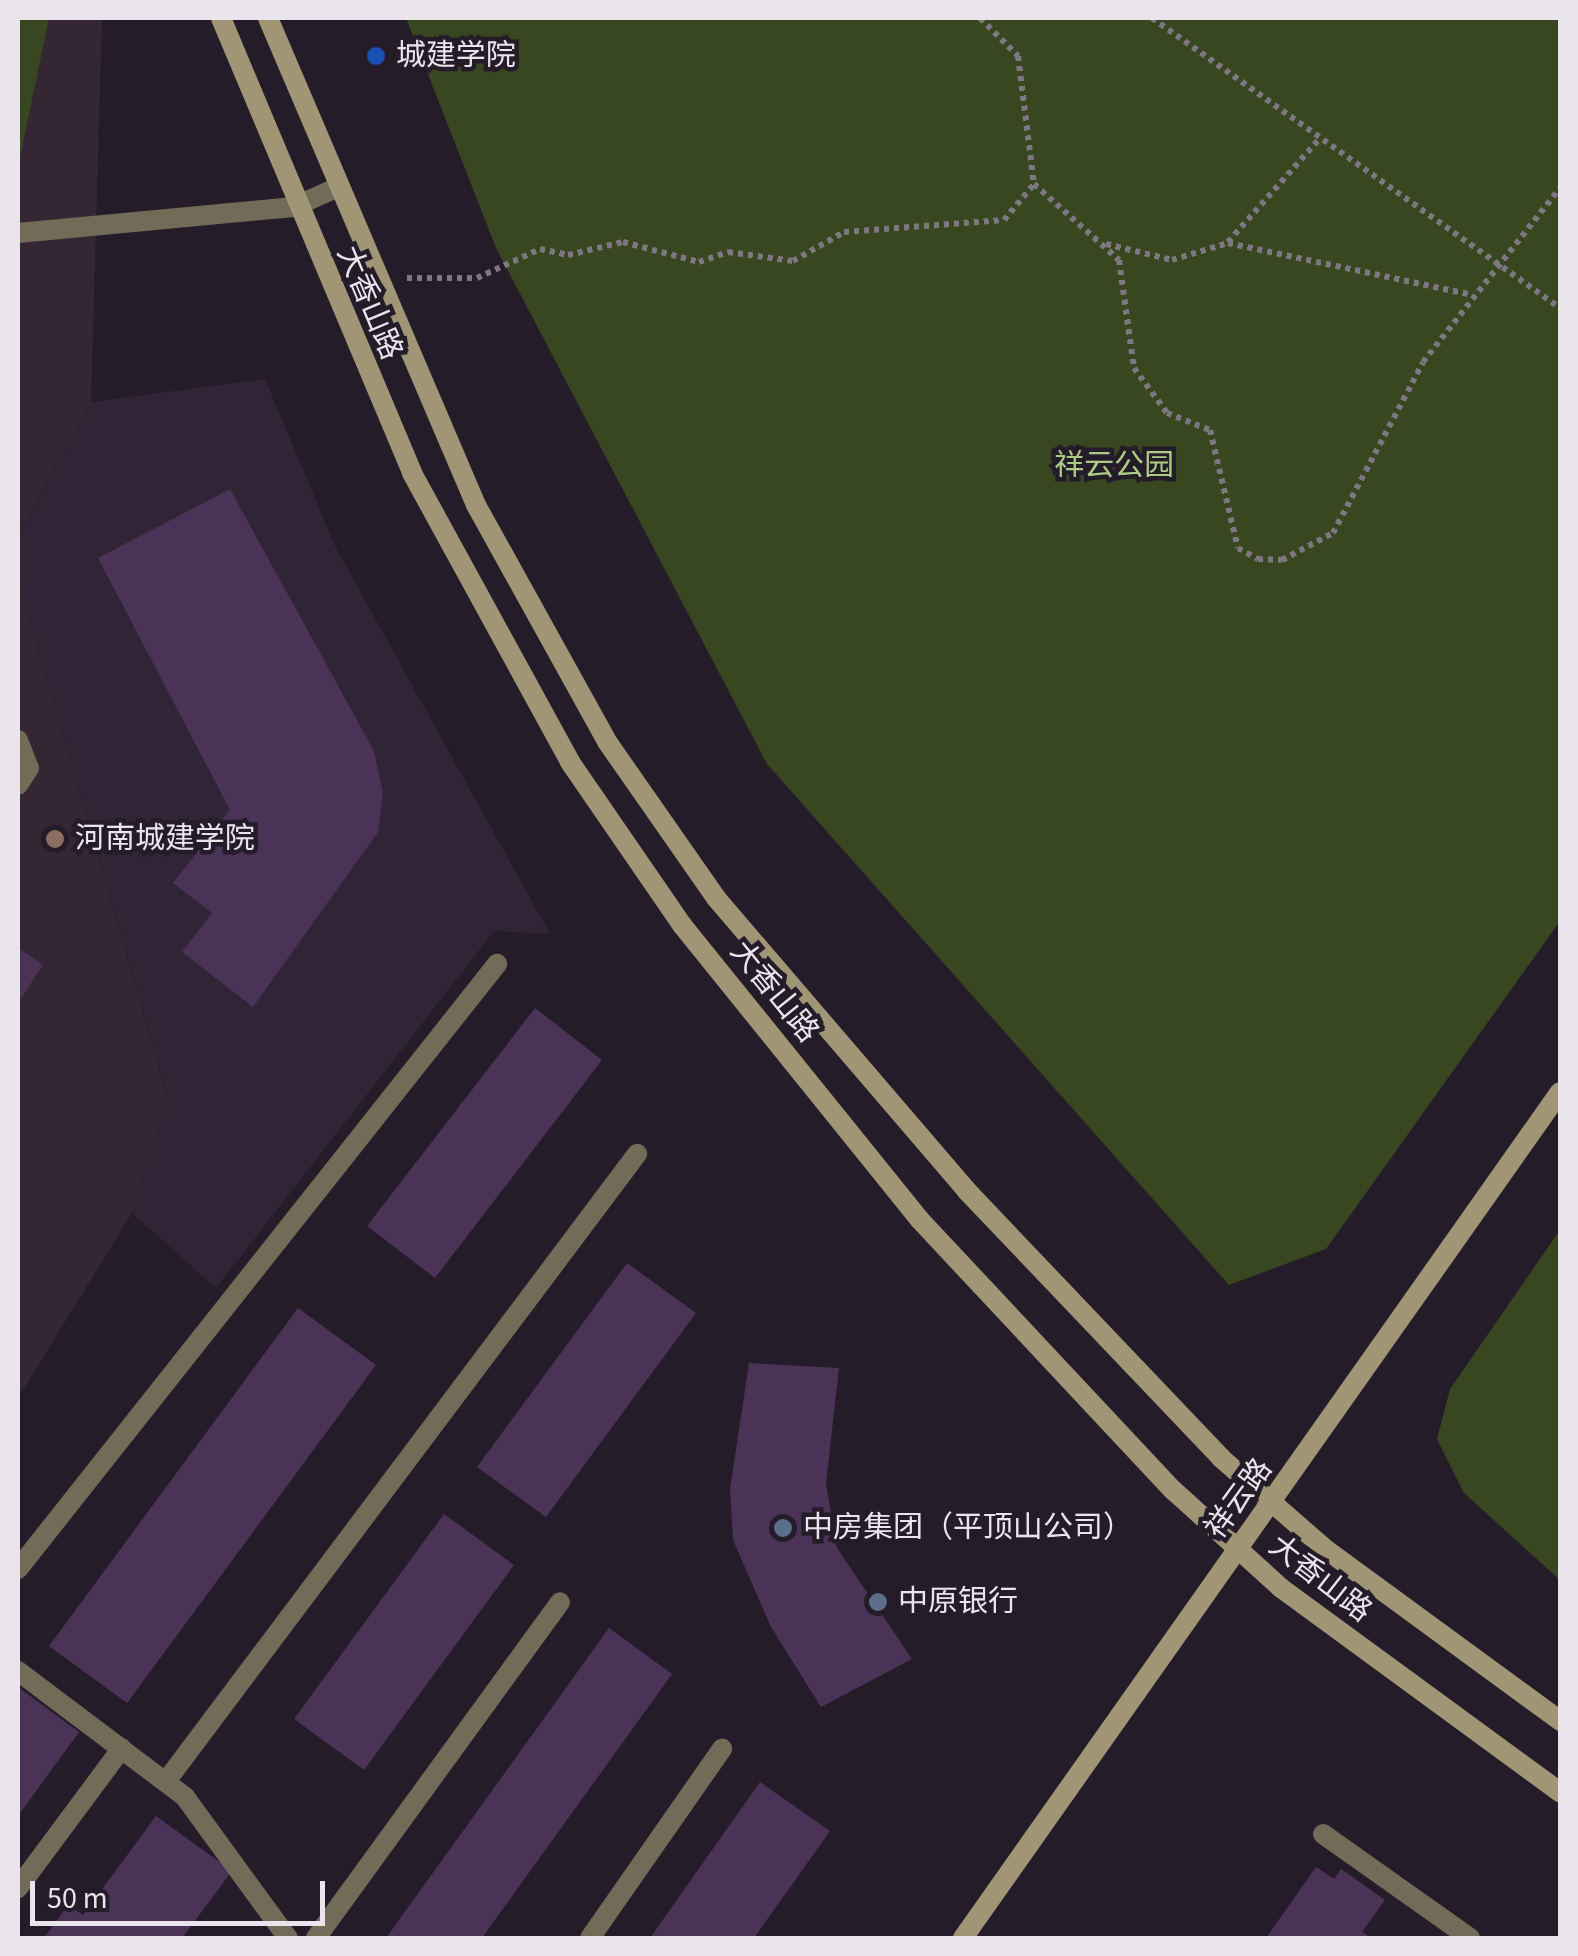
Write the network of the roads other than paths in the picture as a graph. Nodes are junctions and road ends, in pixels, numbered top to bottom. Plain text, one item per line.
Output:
1 (221, 18) edge
2 (268, 18) edge
3 (334, 189) junction
4 (294, 208) junction
5 (18, 233) edge
6 (18, 740) edge
7 (18, 785) edge
8 (497, 964) dead end
9 (1560, 1092) edge
10 (637, 1154) dead end
11 (1272, 1505) junction
12 (1238, 1552) junction
13 (18, 1570) edge
14 (560, 1602) dead end
15 (18, 1671) edge
16 (1560, 1721) edge
17 (122, 1748) junction
18 (722, 1749) dead end
19 (167, 1780) junction
20 (1560, 1792) edge
21 (1323, 1834) dead end
22 (18, 1888) edge
23 (1458, 1935) edge
24 (288, 1938) edge
25 (316, 1938) edge
26 (590, 1938) edge
27 (963, 1938) edge

1 - 4 main road, 大香山路
2 - 3 main road, 大香山路
3 - 4 street
3 - 11 main road, 大香山路
4 - 5 street
4 - 12 main road, 大香山路
6 - 7 street
8 - 13 street
9 - 11 main road, 祥云路
10 - 19 street
11 - 12 main road, 祥云路
11 - 16 main road, 大香山路
12 - 20 main road, 大香山路
12 - 27 main road, 祥云路
14 - 25 street
15 - 17 street
17 - 19 street
17 - 22 street
18 - 26 street
19 - 24 street
21 - 23 street

